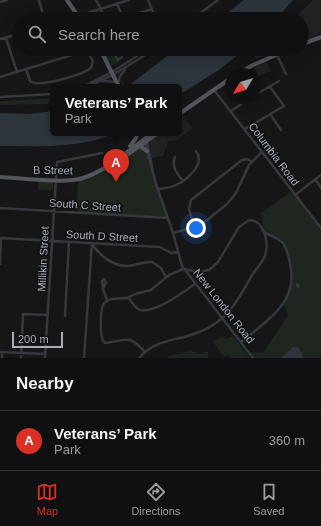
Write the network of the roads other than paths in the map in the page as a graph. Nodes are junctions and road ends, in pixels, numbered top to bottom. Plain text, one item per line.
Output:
1 (7, 0) edge
2 (39, 0) edge
3 (67, 0) edge
4 (96, 0) edge
5 (127, 0) edge
6 (148, 0) edge
7 (218, 0) edge
8 (0, 2) edge
9 (117, 4) junction
10 (102, 9) junction
11 (152, 9) junction
12 (42, 12) edge
13 (75, 12) edge
14 (94, 12) edge
15 (103, 12) edge
16 (120, 12) edge
17 (142, 12) edge
18 (153, 12) edge
19 (202, 12) edge
20 (12, 36) edge
21 (321, 37) edge
22 (6, 38) junction
23 (0, 40) edge
24 (309, 41) edge
25 (68, 56) edge
26 (90, 56) edge
27 (104, 56) edge
28 (138, 56) edge
29 (144, 56) edge
30 (272, 56) edge
31 (277, 56) edge
32 (126, 68) junction
33 (249, 68) edge
34 (26, 69) junction
35 (17, 72) junction
36 (113, 74) junction
37 (286, 74) dead end
38 (0, 77) edge
39 (102, 81) junction
40 (279, 81) dead end
41 (225, 82) edge
42 (89, 84) edge
43 (94, 84) edge
44 (118, 84) edge
45 (270, 87) junction
46 (214, 89) junction
47 (261, 92) edge
48 (50, 94) edge
49 (0, 98) edge
50 (241, 104) edge
51 (231, 111) junction
52 (182, 113) edge
53 (270, 114) junction
54 (245, 129) junction
55 (281, 130) dead end
56 (138, 136) edge
57 (141, 136) edge
58 (149, 136) edge
59 (153, 136) edge
60 (145, 141) junction
61 (140, 146) junction
62 (147, 151) junction
63 (196, 151) dead end
64 (262, 152) junction
65 (102, 153) dead end
66 (123, 154) junction
67 (176, 156) dead end
68 (115, 159) junction
69 (251, 161) junction
70 (153, 173) junction
71 (321, 175) edge
72 (0, 177) edge
73 (55, 180) junction
74 (316, 180) junction
75 (183, 181) junction
76 (321, 188) edge
77 (157, 189) junction
78 (295, 195) junction
79 (0, 208) edge
80 (53, 211) junction
81 (168, 218) junction
82 (194, 227) junction
83 (321, 228) edge
84 (264, 232) junction
85 (173, 233) junction
86 (270, 236) junction
87 (0, 238) edge
88 (266, 239) junction
89 (51, 242) junction
90 (69, 242) junction
91 (92, 244) junction
92 (178, 252) junction
93 (0, 264) edge
94 (183, 268) junction
95 (166, 277) junction
96 (195, 284) junction
97 (104, 289) dead end
98 (133, 295) junction
99 (127, 298) junction
100 (107, 300) junction
101 (131, 300) junction
102 (48, 315) junction
103 (64, 316) dead end
104 (222, 318) junction
105 (241, 342) junction
106 (1, 352) edge
107 (145, 352) junction
108 (21, 353) junction
109 (45, 356) edge
110 (2, 358) edge
111 (21, 358) edge
112 (84, 358) edge
113 (139, 358) edge
114 (254, 358) edge

1 - 8 street
2 - 12 street
3 - 13 main road
4 - 10 street
5 - 9 street
6 - 11 street
7 - 19 street
9 - 10 street
9 - 16 street
10 - 14 street
10 - 15 street
11 - 17 street
11 - 18 street
20 - 22 street
21 - 24 main road
22 - 23 street
22 - 35 street
25 - 34 street
26 - 34 street
27 - 36 main road
28 - 36 street
29 - 32 street
30 - 33 main road
31 - 37 street
32 - 36 street
32 - 44 street
34 - 35 street
35 - 38 street
36 - 39 street
36 - 42 street
36 - 44 main road
39 - 43 street
39 - 44 street
40 - 45 street
41 - 46 main road
45 - 47 street
45 - 53 street
46 - 51 street, Columbia Road
46 - 52 main road
48 - 49 street
50 - 51 street
51 - 54 street, Columbia Road
53 - 54 street
53 - 55 street
54 - 64 street, Columbia Road
56 - 68 main road
57 - 60 main road
58 - 60 main road
59 - 60 main road
60 - 61 main road, B Street
60 - 62 street, New London Road
60 - 66 main road, B Street
60 - 70 street, New London Road
61 - 62 main road
61 - 66 main road, B Street
62 - 70 street, New London Road
63 - 75 street
64 - 69 street
64 - 78 street, Columbia Road
65 - 73 street, Millikin Street
66 - 68 main road, B Street
67 - 75 street
68 - 73 main road, B Street
69 - 82 street
69 - 82 street
70 - 77 street, New London Road
71 - 74 street
72 - 73 main road, B Street
73 - 80 street, Millikin Street
74 - 76 street
74 - 78 street
75 - 77 street
77 - 81 street, New London Road
78 - 83 street, Columbia Road
79 - 80 street, South C Street
80 - 81 street, South C Street
80 - 89 street, Millikin Street
81 - 85 street, New London Road
82 - 85 street
84 - 86 street
84 - 88 street
84 - 94 street
85 - 92 street, New London Road
86 - 88 street
86 - 105 street
87 - 89 street, South D Street
87 - 93 street
88 - 104 street
89 - 90 street, South D Street
89 - 102 street, Millikin Street
90 - 91 street, South D Street
90 - 103 street
91 - 92 street, South D Street
91 - 95 street
91 - 112 street
92 - 94 street, New London Road
94 - 95 street
94 - 96 street, New London Road
95 - 98 street
96 - 101 street
96 - 104 street, New London Road
97 - 100 street
98 - 99 street
98 - 101 street
99 - 100 street
99 - 101 street
100 - 107 street
102 - 108 street
102 - 109 street, Millikin Street
104 - 105 street, New London Road
104 - 107 street
105 - 114 street, New London Road
106 - 108 street
106 - 110 street
107 - 113 street
108 - 109 street
108 - 111 street

